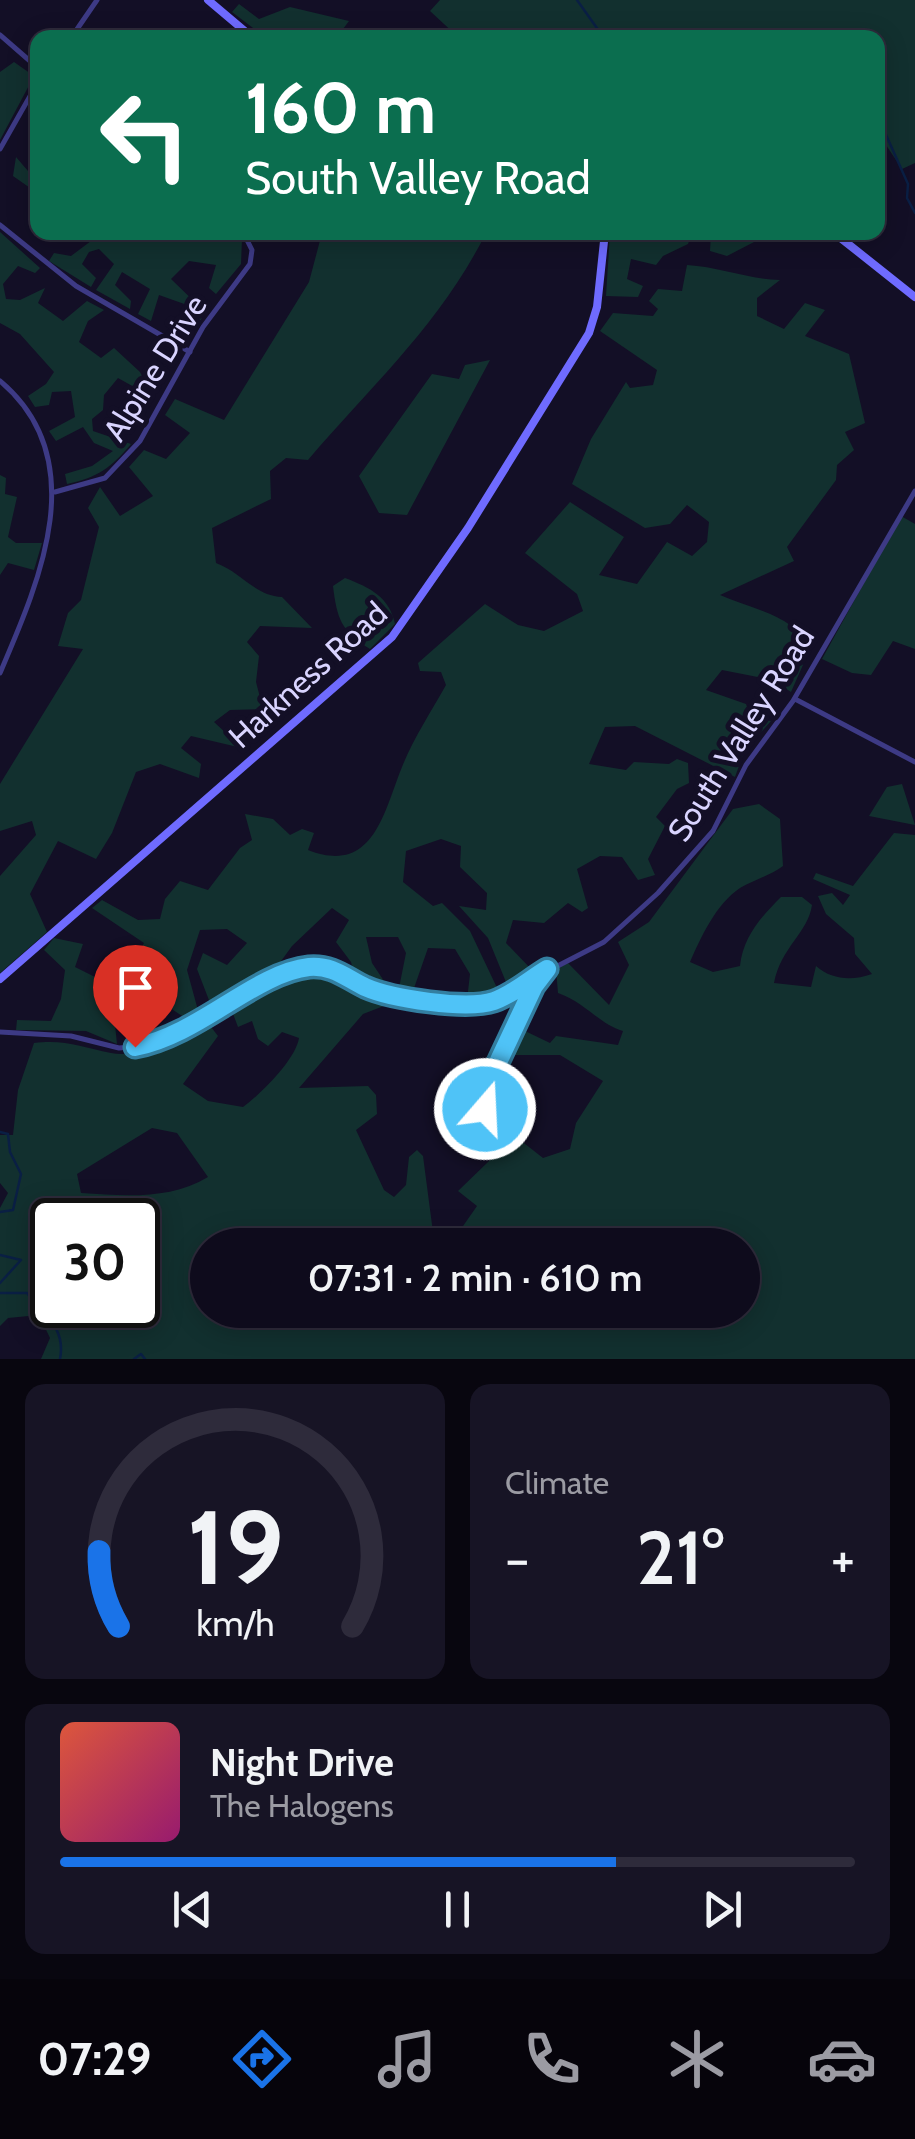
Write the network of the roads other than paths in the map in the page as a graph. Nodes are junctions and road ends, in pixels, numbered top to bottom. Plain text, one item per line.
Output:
1 (97, 0) edge
2 (208, 0) edge
3 (76, 30) edge
4 (244, 30) edge
5 (0, 35) edge
6 (30, 61) edge
7 (30, 96) edge
8 (0, 149) edge
9 (0, 225) edge
10 (247, 240) edge
11 (603, 240) edge
12 (843, 240) edge
13 (915, 297) edge
14 (190, 352) junction
15 (0, 381) edge
16 (915, 491) edge
17 (55, 492) junction
18 (0, 673) edge
19 (795, 699) junction
20 (915, 762) edge
21 (547, 969) junction
22 (0, 979) edge
23 (0, 1032) edge
24 (484, 1092) junction

1 - 3 street
2 - 4 main road
5 - 6 street
7 - 8 street
9 - 14 street
10 - 14 street, Alpine Drive
11 - 22 main road, Harkness Road
12 - 13 main road
14 - 17 street, Alpine Drive
15 - 17 street
16 - 19 street, South Valley Road
17 - 18 street
19 - 20 street
19 - 21 street, South Valley Road
21 - 23 street, South Valley Road
21 - 24 street
24 - 24 street

